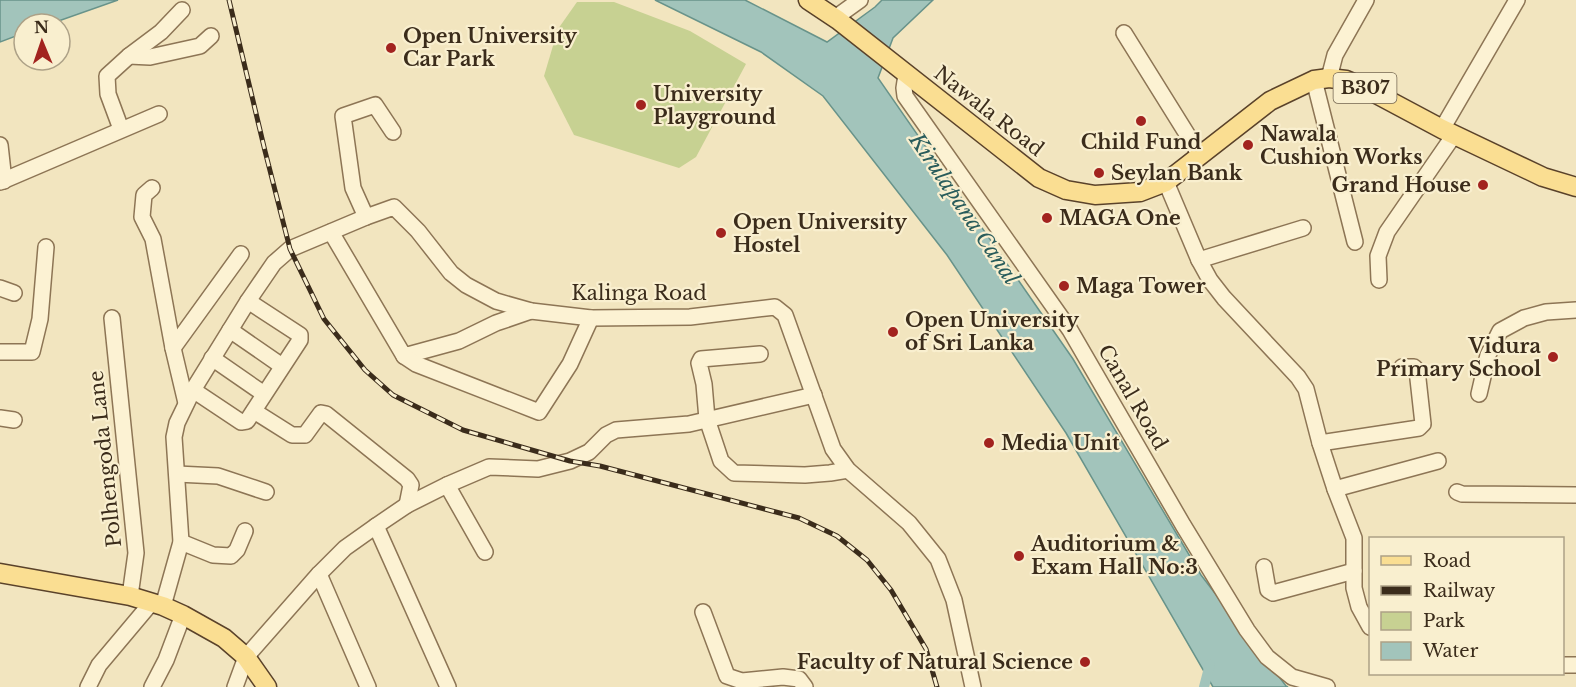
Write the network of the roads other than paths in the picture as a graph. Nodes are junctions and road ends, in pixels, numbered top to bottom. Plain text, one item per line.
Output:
1 (808, 0) edge
2 (860, 0) edge
3 (1366, 0) edge
4 (1517, 0) edge
5 (183, 10) dead end
6 (837, 19) junction
7 (1124, 33) dead end
8 (212, 36) dead end
9 (129, 56) junction
10 (900, 70) junction
11 (1321, 79) junction
12 (159, 114) dead end
13 (121, 129) junction
14 (393, 132) dead end
15 (1448, 132) junction
16 (0, 145) edge
17 (1200, 155) junction
18 (2, 181) edge
19 (1166, 182) junction
20 (1576, 187) edge
21 (153, 188) dead end
22 (366, 217) junction
23 (1303, 228) dead end
24 (331, 232) junction
25 (1355, 242) dead end
26 (46, 247) dead end
27 (241, 254) dead end
28 (1199, 260) junction
29 (1379, 280) dead end
30 (248, 301) junction
31 (1576, 310) edge
32 (531, 311) junction
33 (112, 318) dead end
34 (591, 318) junction
35 (230, 330) junction
36 (172, 348) junction
37 (0, 352) edge
38 (760, 354) dead end
39 (404, 356) junction
40 (212, 358) junction
41 (282, 366) junction
42 (1402, 367) dead end
43 (264, 394) junction
44 (1479, 394) dead end
45 (814, 395) junction
46 (189, 396) junction
47 (254, 411) junction
48 (707, 419) junction
49 (1320, 443) junction
50 (1438, 461) dead end
51 (848, 470) junction
52 (177, 474) junction
53 (447, 485) junction
54 (1335, 489) junction
55 (266, 492) dead end
56 (1456, 492) dead end
57 (1576, 495) edge
58 (407, 505) junction
59 (376, 526) junction
60 (245, 531) dead end
61 (181, 542) junction
62 (485, 552) dead end
63 (1264, 567) dead end
64 (1354, 571) junction
65 (0, 573) edge
66 (319, 574) junction
67 (130, 596) junction
68 (158, 604) junction
69 (703, 612) dead end
70 (183, 615) junction
71 (1369, 624) edge
72 (246, 657) junction
73 (88, 687) edge
74 (152, 687) edge
75 (235, 687) edge
76 (267, 687) edge
77 (368, 687) edge
78 (448, 687) edge
79 (805, 687) edge
80 (973, 687) edge
81 (1327, 687) edge

1 - 6 main road, Nawala Road / B307
2 - 6 street
3 - 11 street
4 - 15 street
5 - 9 street
6 - 10 main road, Nawala Road / B307
7 - 17 street
8 - 9 street
9 - 13 street
10 - 19 main road, Nawala Road / B307
10 - 81 street, Canal Road
11 - 15 main road, B307
11 - 17 main road, B307
11 - 25 street
12 - 13 street
13 - 18 street
14 - 22 street
15 - 20 main road, B307
15 - 29 street
16 - 18 street
17 - 19 main road, B307
19 - 28 street
21 - 36 street
22 - 24 street, Kalinga Road
22 - 32 street, Kalinga Road
23 - 28 street
24 - 30 street, Kalinga Road
24 - 39 street
26 - 37 street
27 - 36 street
28 - 49 street
30 - 35 street, Kalinga Road
30 - 41 street
31 - 44 street
32 - 34 street, Kalinga Road
32 - 39 street
33 - 67 street, Polhengoda Lane
34 - 39 street
34 - 45 street, Kalinga Road
35 - 40 street, Kalinga Road
35 - 41 street
36 - 46 street
38 - 48 street
40 - 43 street
40 - 46 street, Kalinga Road
41 - 43 street
42 - 49 street
43 - 47 street
45 - 48 street
45 - 51 street, Kalinga Road
46 - 47 street
46 - 52 street, Kalinga Road
47 - 58 street
48 - 51 street
48 - 53 street
49 - 54 street
50 - 54 street
51 - 80 street, Kalinga Road
52 - 55 street
52 - 61 street, Kalinga Road
53 - 58 street
53 - 62 street
54 - 64 street
56 - 57 street
58 - 59 street
59 - 66 street
59 - 78 street
60 - 61 street
61 - 68 street, Kalinga Road
63 - 64 street
64 - 71 street
65 - 67 main road
66 - 72 street
66 - 77 street
67 - 68 main road
68 - 70 main road
68 - 73 street
69 - 79 street
70 - 72 main road
70 - 74 street
72 - 75 street
72 - 76 main road

